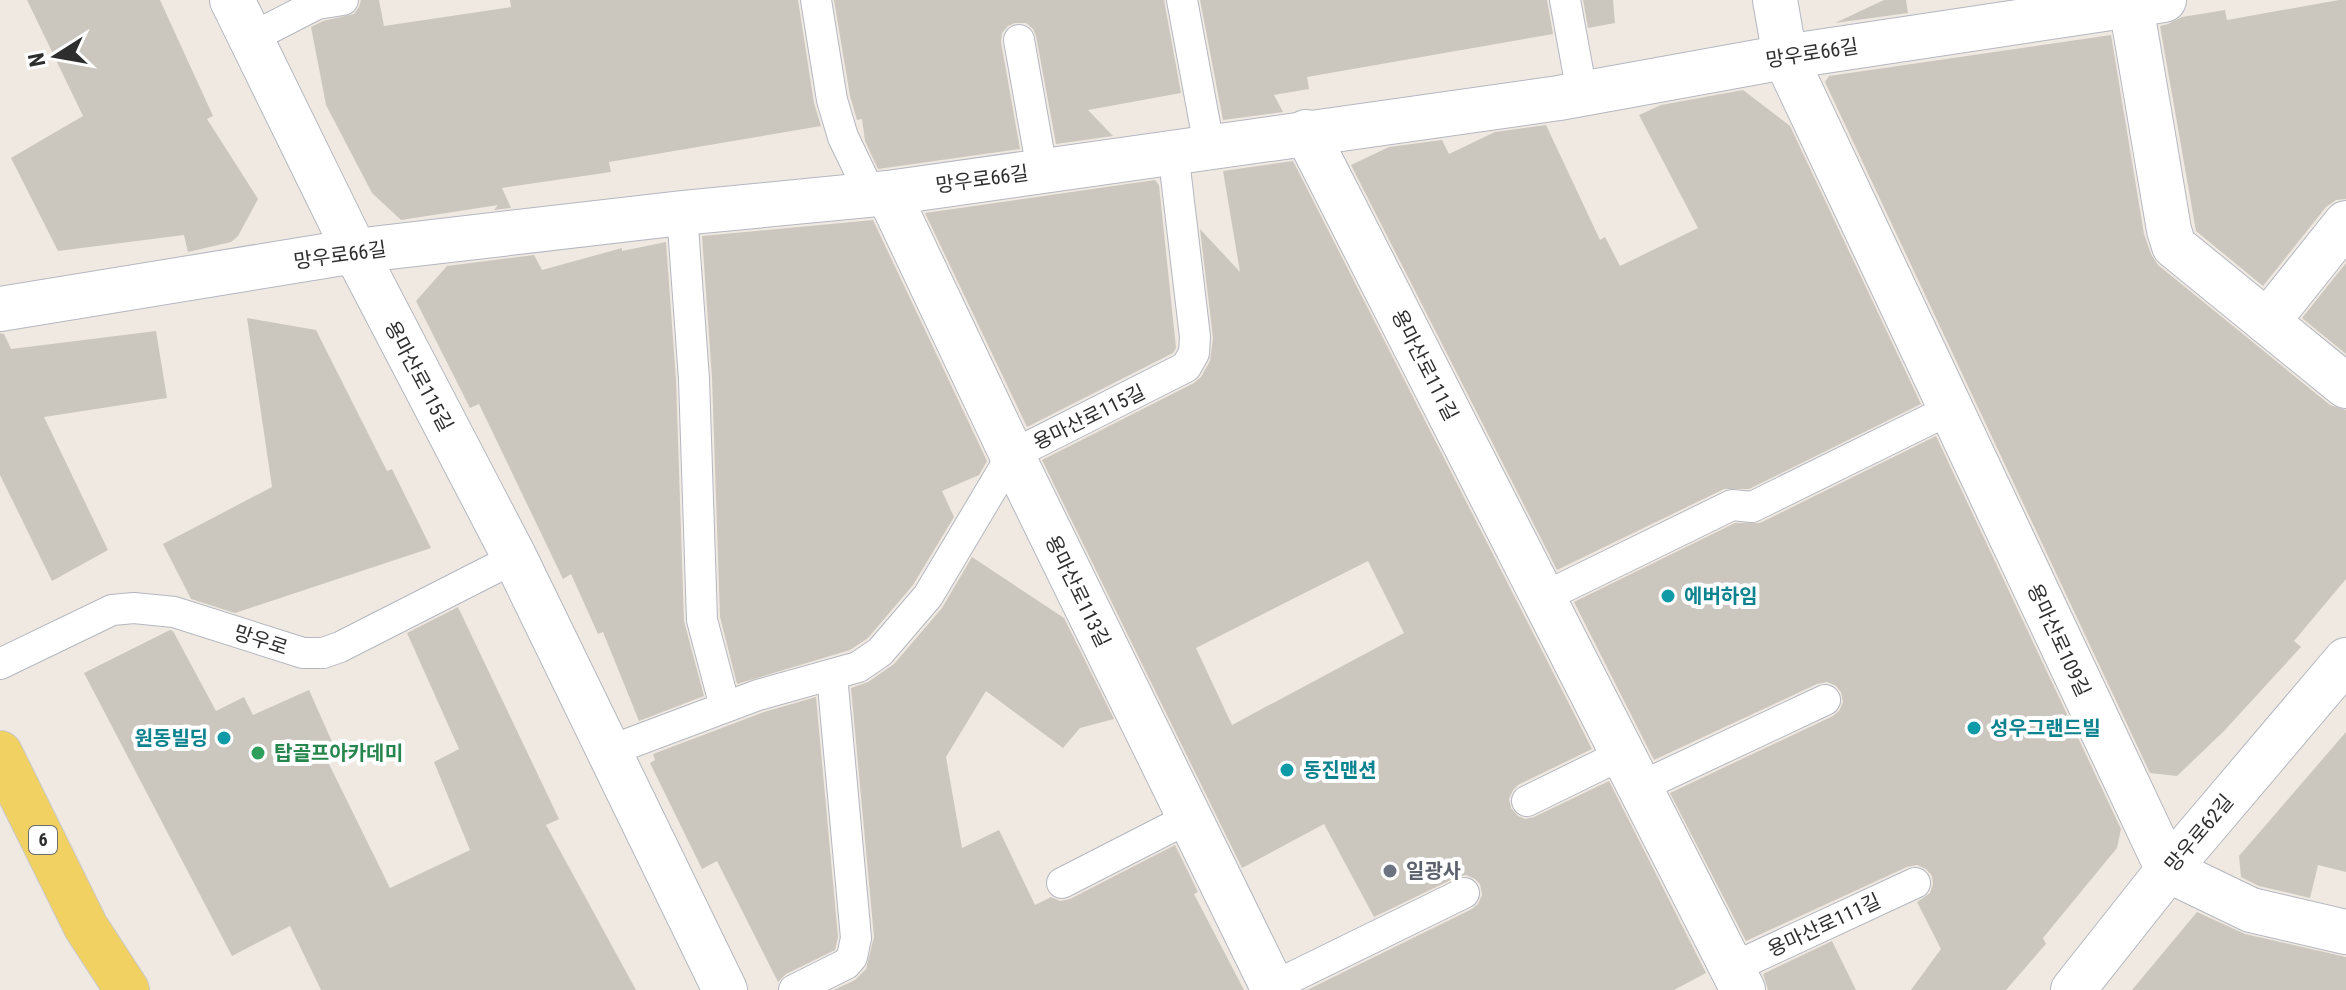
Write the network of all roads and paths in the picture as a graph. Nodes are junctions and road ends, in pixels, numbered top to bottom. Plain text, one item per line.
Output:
1 (232, 0) edge
2 (343, 0) edge
3 (816, 0) edge
4 (1182, 0) edge
5 (1565, 0) edge
6 (1775, 0) edge
7 (2148, 2) edge
8 (2042, 9) edge
9 (249, 39) junction
10 (1019, 40) dead end
11 (1785, 57) junction
12 (1582, 93) junction
13 (1306, 132) junction
14 (1191, 149) junction
15 (1042, 170) junction
16 (879, 194) junction
17 (682, 213) junction
18 (2346, 223) edge
19 (355, 251) junction
20 (0, 309) edge
21 (2267, 322) junction
22 (2346, 386) edge
23 (1951, 409) junction
24 (1012, 455) junction
25 (515, 558) junction
26 (1544, 597) junction
27 (0, 664) edge
28 (832, 675) junction
29 (2340, 680) edge
30 (1825, 700) dead end
31 (725, 707) junction
32 (609, 751) junction
33 (0, 753) edge
34 (1632, 771) junction
35 (1527, 801) dead end
36 (1189, 818) junction
37 (2168, 870) junction
38 (1062, 883) dead end
39 (1915, 883) dead end
40 (1464, 893) dead end
41 (86, 927) junction
42 (2346, 932) edge
43 (1737, 979) edge
44 (1273, 988) edge
45 (107, 990) edge
46 (127, 990) edge
47 (725, 990) edge
48 (794, 990) edge
49 (2073, 990) edge

1 - 9 street, 용마산로115길
2 - 9 lane
3 - 16 lane
4 - 14 lane
5 - 12 lane
6 - 11 street, 용마산로109길
7 - 8 street, 망우로66길
7 - 21 street, 망우로66길
8 - 11 street, 망우로66길
9 - 19 street, 용마산로115길
10 - 15 lane, 망우로66길
11 - 12 street, 망우로66길
11 - 23 street, 용마산로109길
12 - 13 street, 망우로66길
13 - 14 street, 망우로66길
13 - 26 street, 용마산로111길
14 - 15 street, 망우로66길
14 - 24 lane, 용마산로115길
15 - 16 street, 망우로66길
16 - 17 street, 망우로66길
16 - 24 street, 용마산로113길
17 - 19 street, 망우로66길
17 - 31 lane
18 - 21 street
19 - 20 street, 망우로66길
19 - 25 street, 용마산로115길
21 - 22 street, 망우로66길
23 - 26 lane
23 - 37 street, 용마산로109길
24 - 28 lane, 용마산로115길
24 - 36 street, 용마산로113길
25 - 27 lane, 망우로
25 - 32 street, 용마산로115길
26 - 34 street, 용마산로111길
28 - 31 lane, 용마산로115길
28 - 48 lane
29 - 37 street, 망우로62길
30 - 34 lane
31 - 32 lane, 용마산로115길
32 - 47 street, 용마산로115길
33 - 41 main road, 6
34 - 35 lane
34 - 43 street, 용마산로111길
36 - 38 lane
36 - 44 street, 용마산로113길
37 - 42 street
37 - 49 street, 망우로62길
39 - 43 lane, 용마산로111길
40 - 44 lane, 용마산로113길
41 - 45 lane
41 - 46 main road, 6

